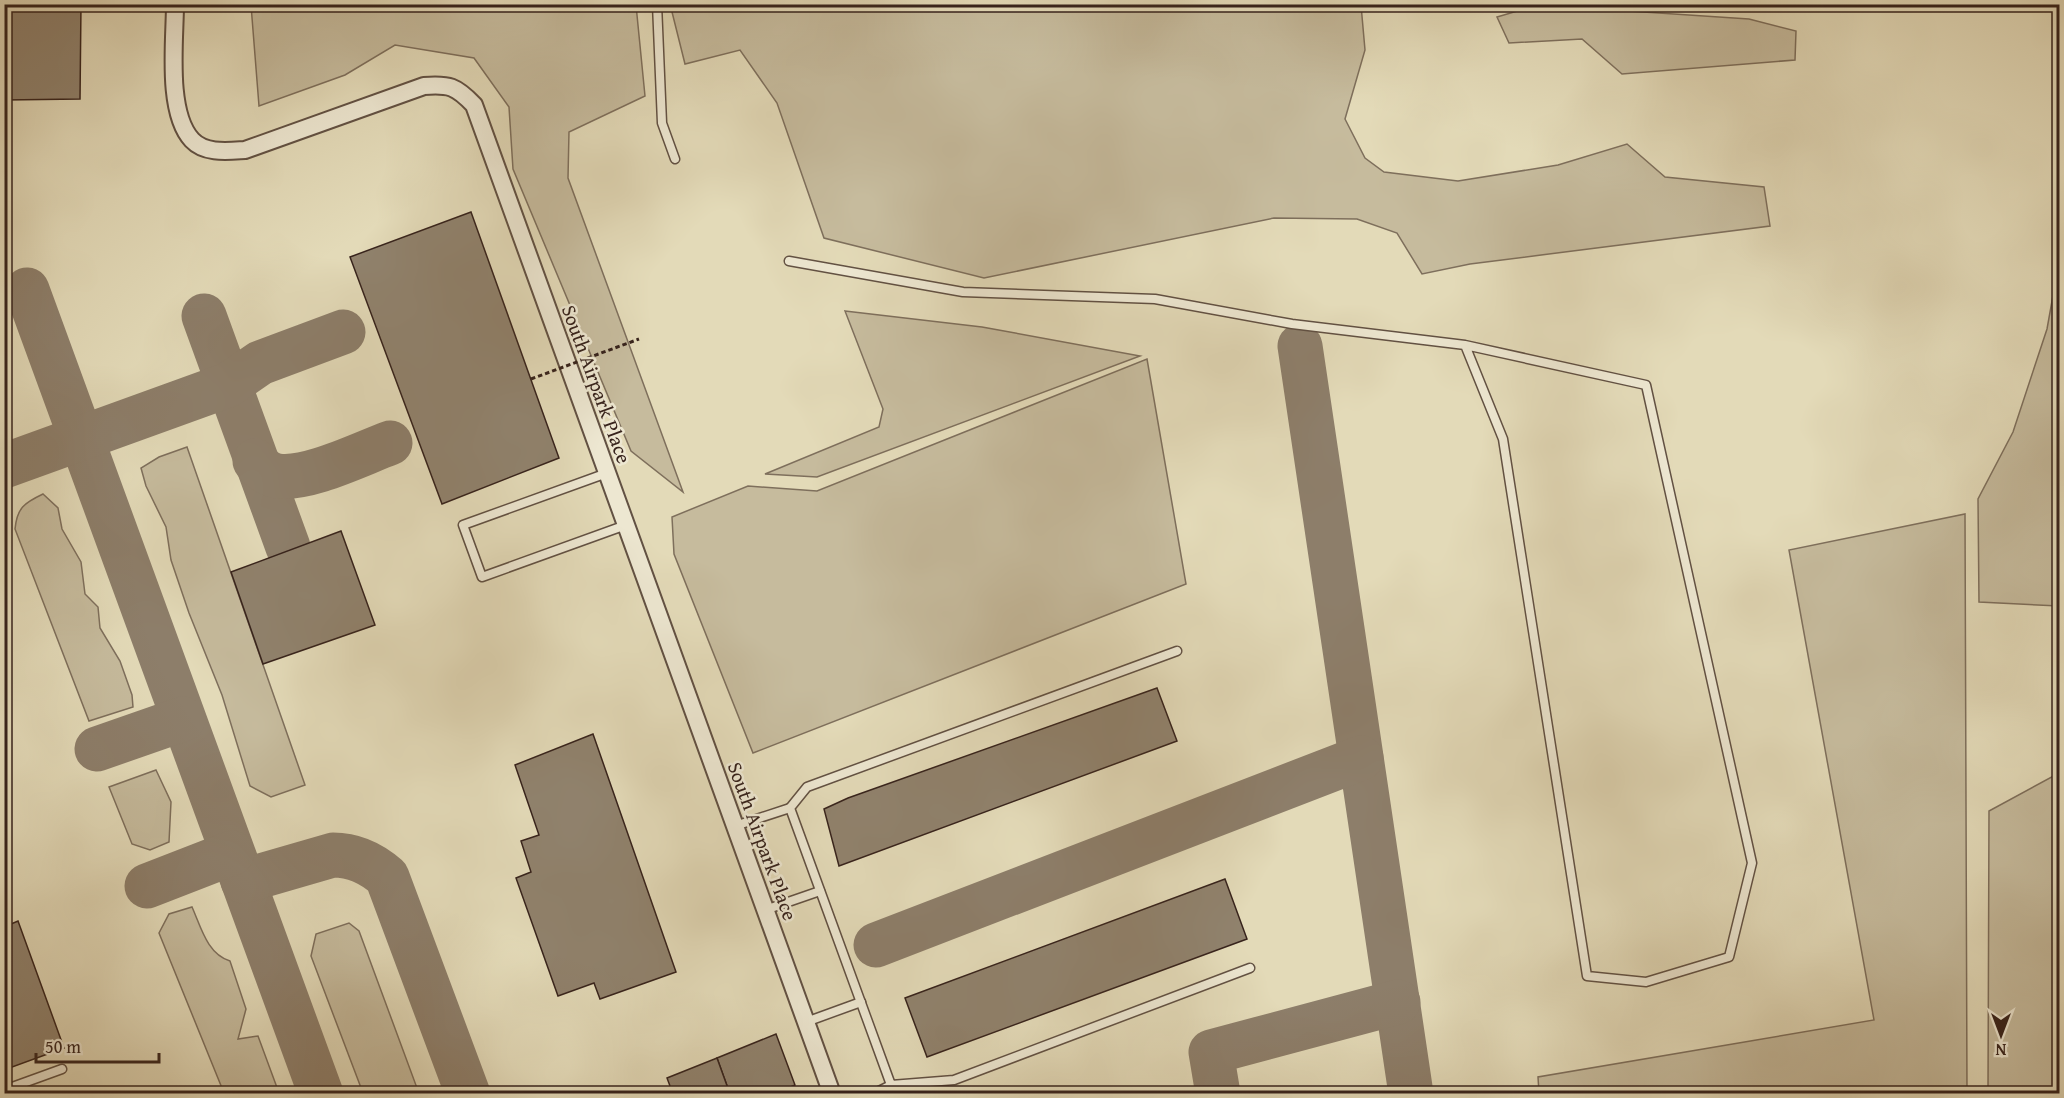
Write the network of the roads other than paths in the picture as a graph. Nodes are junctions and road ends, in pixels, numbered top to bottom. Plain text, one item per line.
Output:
1 (175, 4) edge
2 (657, 4) edge
3 (675, 159) dead end
4 (789, 261) dead end
5 (1465, 345) junction
6 (607, 473) junction
7 (626, 525) junction
8 (1176, 651) dead end
9 (790, 808) junction
10 (735, 826) junction
11 (820, 891) junction
12 (765, 910) junction
13 (1250, 968) dead end
14 (861, 1002) junction
15 (806, 1022) junction
16 (62, 1069) dead end
17 (891, 1085) junction
18 (4, 1090) edge
19 (832, 1094) edge
20 (873, 1094) edge

1 - 6 street, South Airpark Place
2 - 3 lane
4 - 5 lane
5 - 5 lane
6 - 7 street, South Airpark Place
6 - 7 lane
7 - 10 street, South Airpark Place
8 - 9 lane
9 - 10 lane
9 - 11 lane
10 - 12 street, South Airpark Place
11 - 12 lane
11 - 14 lane
12 - 15 street, South Airpark Place
13 - 17 lane
14 - 15 lane
14 - 17 lane
15 - 19 street, South Airpark Place
16 - 18 lane
17 - 20 lane

